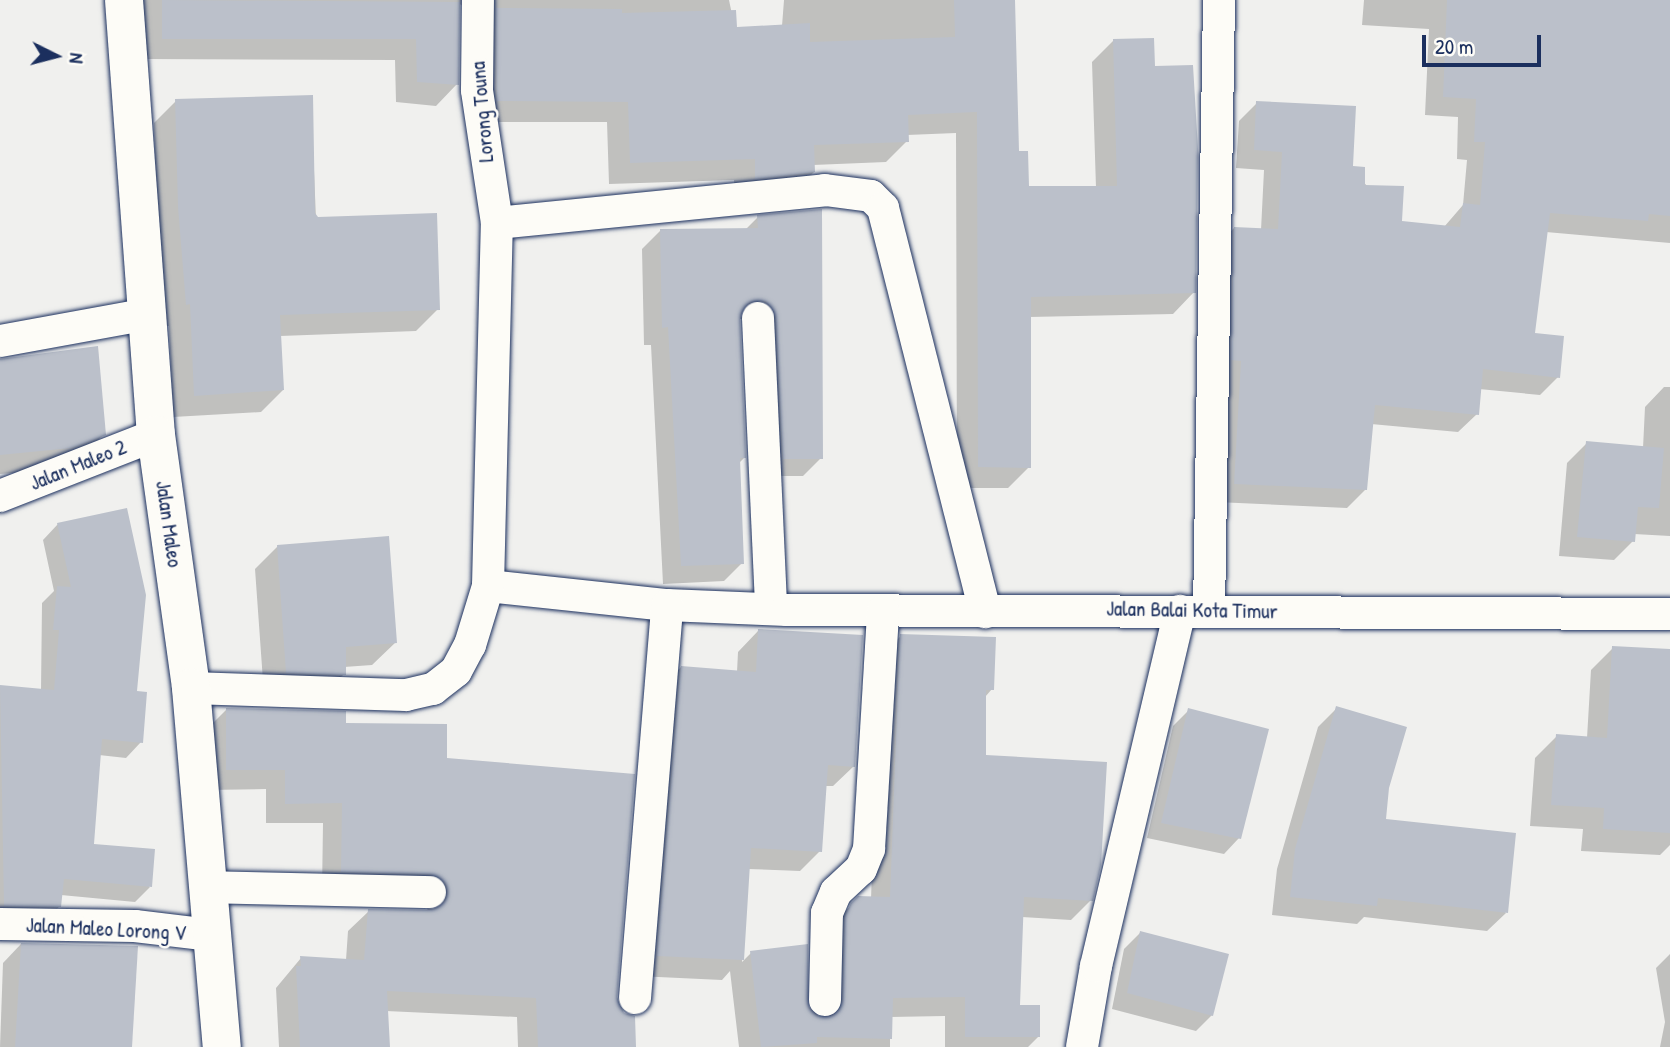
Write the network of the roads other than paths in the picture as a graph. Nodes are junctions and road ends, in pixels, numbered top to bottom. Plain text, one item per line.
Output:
1 (124, 0) edge
2 (478, 0) edge
3 (1219, 0) edge
4 (497, 223) junction
5 (148, 314) junction
6 (758, 318) dead end
7 (0, 341) edge
8 (156, 435) junction
9 (0, 496) edge
10 (488, 586) junction
11 (667, 605) junction
12 (771, 609) junction
13 (883, 611) junction
14 (1195, 611) junction
15 (985, 612) junction
16 (1670, 614) edge
17 (191, 688) junction
18 (207, 887) junction
19 (430, 891) dead end
20 (0, 924) edge
21 (211, 935) junction
22 (635, 998) dead end
23 (825, 1000) dead end
24 (222, 1047) edge
25 (1082, 1047) edge

1 - 5 street, Jalan Maleo
2 - 4 street, Lorong Touna
3 - 14 street
4 - 10 street, Lorong Touna
4 - 15 street
5 - 7 street
5 - 8 street, Jalan Maleo
6 - 12 street
8 - 9 street, Jalan Maleo 2
8 - 17 street, Jalan Maleo
10 - 11 street, Jalan Balai Kota Timur
10 - 17 street, Lorong Touna
11 - 12 street, Jalan Balai Kota Timur
11 - 22 street
12 - 13 street, Jalan Balai Kota Timur
13 - 15 street, Jalan Balai Kota Timur
13 - 23 street
14 - 15 street, Jalan Balai Kota Timur
14 - 16 street, Jalan Balai Kota Timur
14 - 25 street
17 - 18 street, Jalan Maleo
18 - 19 street
18 - 21 street, Jalan Maleo
20 - 21 street, Jalan Maleo Lorong V
21 - 24 street, Jalan Maleo

